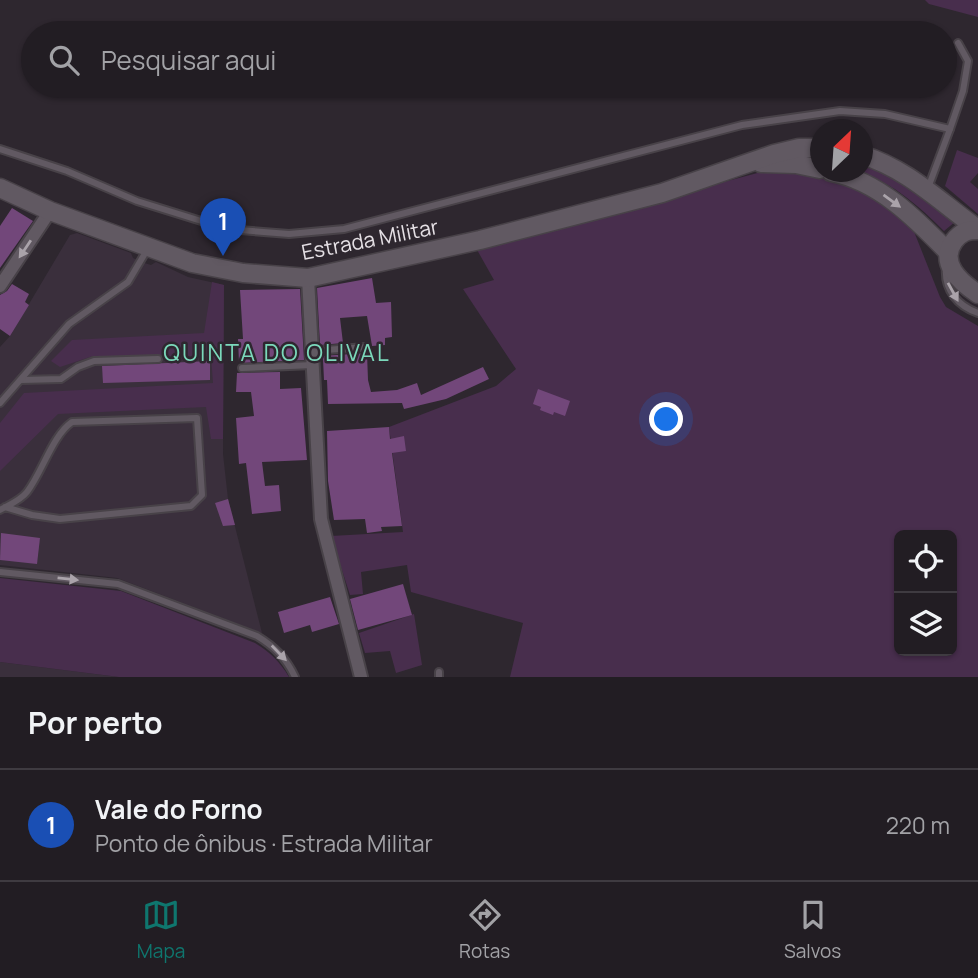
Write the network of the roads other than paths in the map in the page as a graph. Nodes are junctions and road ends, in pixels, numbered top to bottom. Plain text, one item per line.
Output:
1 (958, 43) dead end
2 (950, 129) junction
3 (810, 148) edge
4 (0, 149) edge
5 (873, 158) edge
6 (751, 162) junction
7 (810, 167) edge
8 (856, 182) edge
9 (0, 188) edge
10 (928, 190) junction
11 (50, 211) junction
12 (978, 230) edge
13 (147, 248) junction
14 (948, 256) junction
15 (307, 278) junction
16 (0, 286) edge
17 (978, 295) edge
18 (978, 313) edge
19 (366, 347) dead end
20 (312, 351) junction
21 (158, 359) dead end
22 (313, 365) junction
23 (242, 368) dead end
24 (21, 380) junction
25 (0, 404) edge
26 (2, 509) edge
27 (0, 572) edge
28 (295, 677) edge
29 (361, 677) edge

1 - 2 lane
2 - 4 lane
2 - 10 lane
3 - 6 street, Estrada Militar
5 - 10 street
6 - 7 street, Estrada Militar
6 - 15 street, Estrada Militar
8 -> 14 street
9 - 11 street, Estrada Militar
10 - 12 street
11 - 13 street, Estrada Militar
11 -> 16 street
12 - 14 street
13 - 15 street, Estrada Militar
13 - 24 lane
14 - 17 street
14 -> 18 lane
15 - 20 street
19 - 20 lane
20 - 22 street
21 - 24 lane
22 - 23 lane
22 - 29 street
24 - 25 lane
26 - 26 lane
27 -> 28 lane

